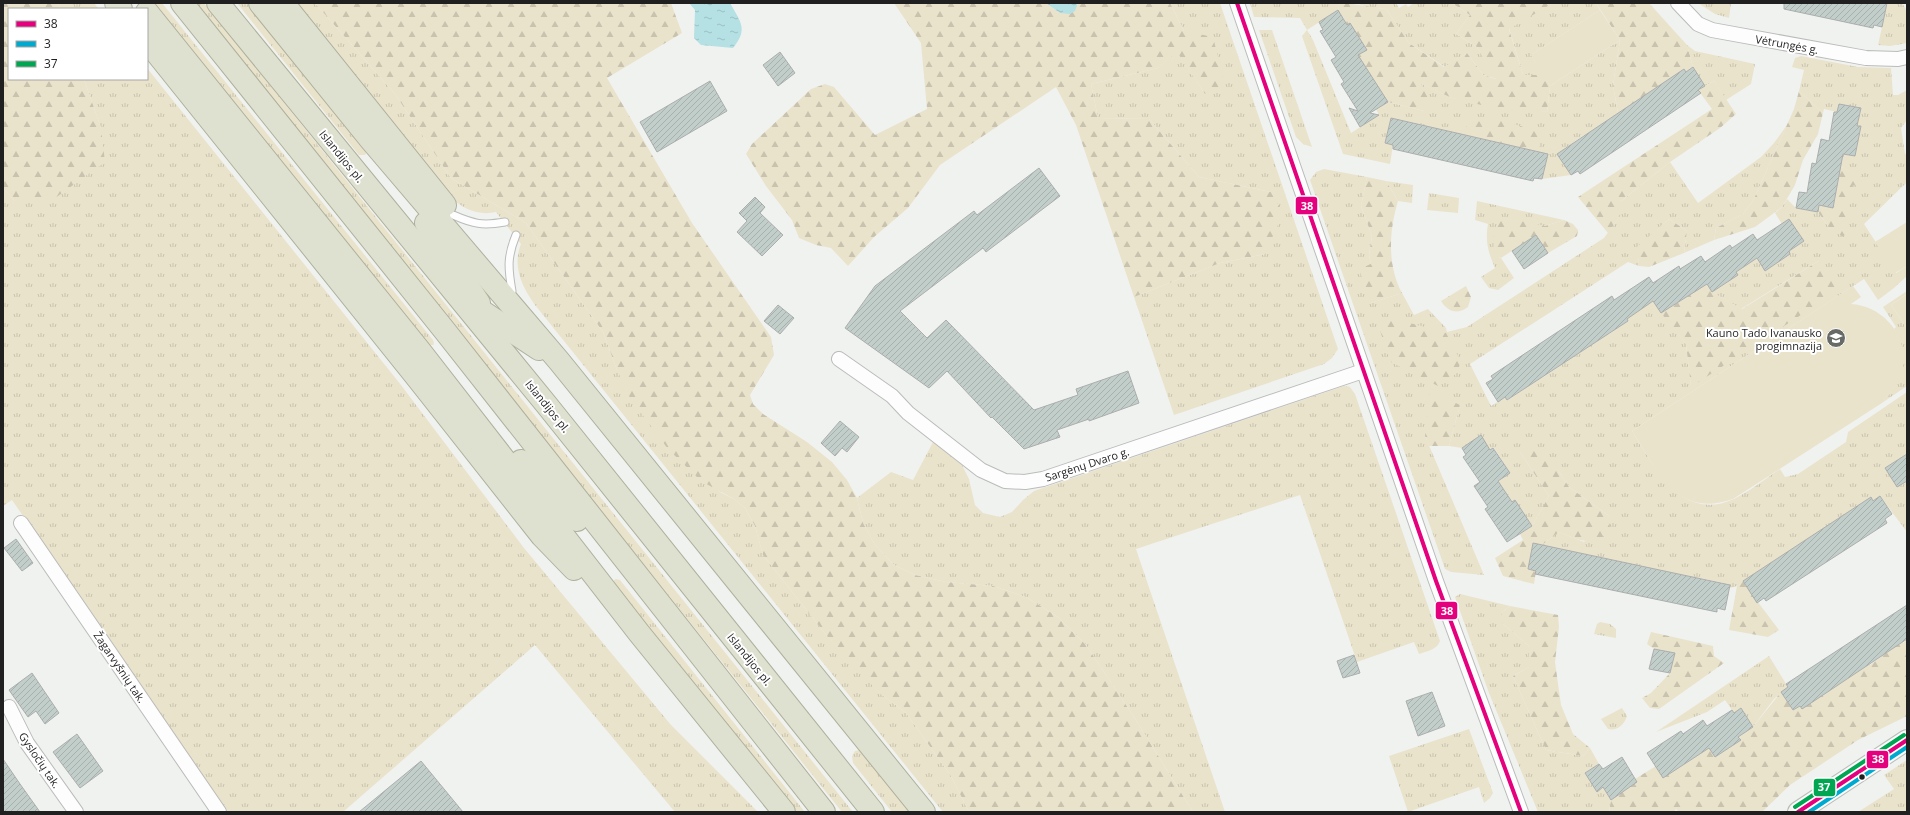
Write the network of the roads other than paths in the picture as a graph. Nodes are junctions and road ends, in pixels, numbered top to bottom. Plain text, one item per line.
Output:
1 (182, 3) edge
2 (218, 3) edge
3 (260, 3) edge
4 (283, 3) edge
5 (1237, 3) edge
6 (1678, 3) edge
7 (148, 13) edge
8 (148, 42) edge
9 (1907, 57) edge
10 (370, 139) junction
11 (453, 215) junction
12 (504, 222) dead end
13 (516, 235) dead end
14 (512, 291) junction
15 (456, 295) junction
16 (487, 314) junction
17 (420, 351) junction
18 (839, 359) dead end
19 (559, 361) junction
20 (1363, 371) junction
21 (546, 404) junction
22 (21, 523) dead end
23 (639, 633) junction
24 (683, 636) junction
25 (9, 706) dead end
26 (1907, 740) edge
27 (76, 812) edge
28 (219, 812) edge
29 (784, 812) edge
30 (824, 812) edge
31 (873, 812) edge
32 (924, 812) edge
33 (1521, 812) edge
34 (1798, 812) edge

1 - 24 highway
2 - 15 highway, Islandijos pl.
3 - 10 highway
4 - 11 highway
5 - 20 street
6 - 9 street, Vėtrungės g.
7 - 17 highway
8 - 23 highway
10 - 16 highway
10 - 19 highway
11 - 12 lane
11 - 14 highway
13 - 14 lane
14 - 19 highway
15 - 16 highway
15 - 21 highway, Islandijos pl.
16 - 19 highway
16 - 21 highway
17 - 23 highway
17 - 24 highway
18 - 20 street, Sargėnų Dvaro g.
19 - 32 highway
20 - 33 street
21 - 31 highway, Islandijos pl.
22 - 28 street, Žagarvyšnių tak.
23 - 29 highway
24 - 30 highway
25 - 27 street, Gysločių tak.
26 - 34 main road

